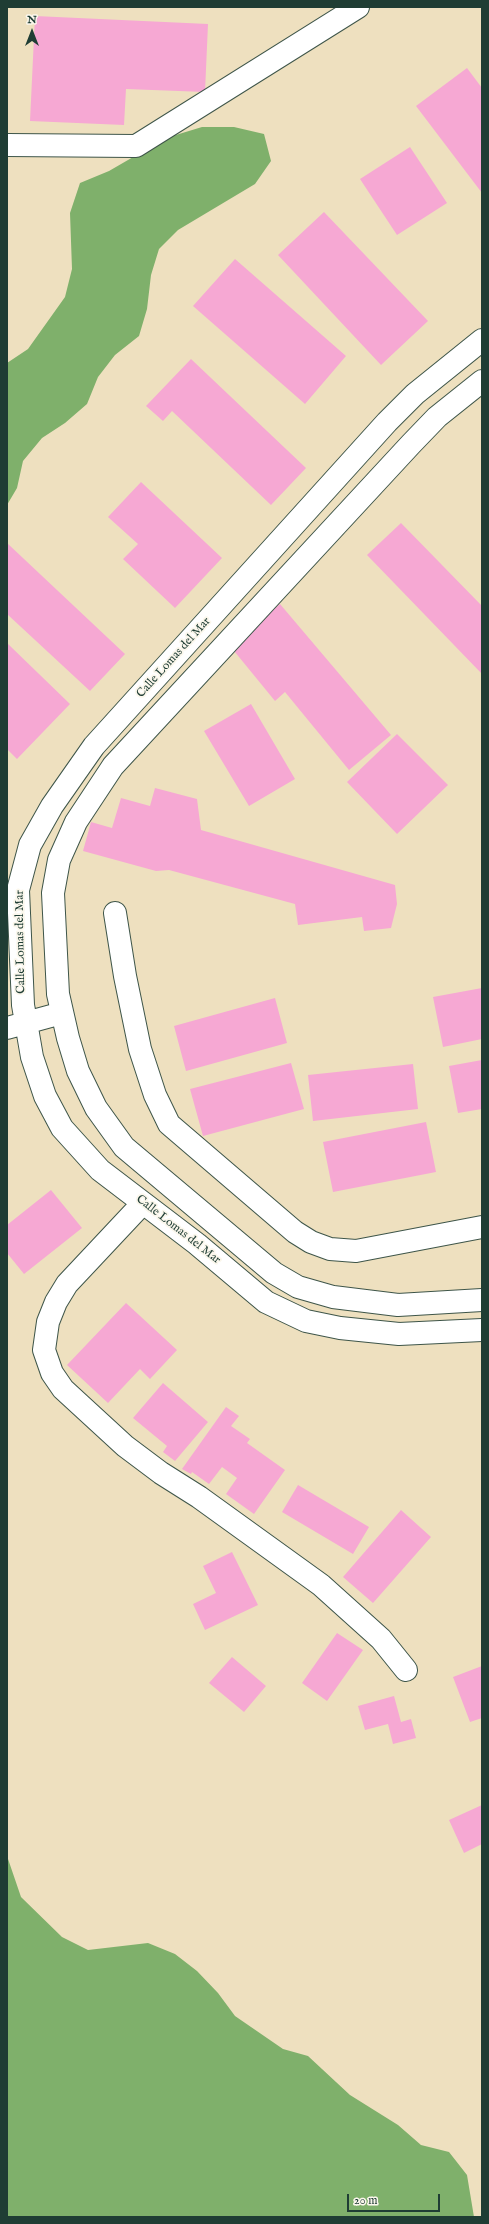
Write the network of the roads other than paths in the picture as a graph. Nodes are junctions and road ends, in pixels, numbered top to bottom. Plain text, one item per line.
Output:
1 (358, 7) edge
2 (7, 144) edge
3 (482, 340) edge
4 (482, 381) edge
5 (115, 913) dead end
6 (62, 1013) junction
7 (16, 1025) edge
8 (143, 1203) junction
9 (482, 1227) edge
10 (482, 1300) edge
11 (482, 1330) edge
12 (406, 1670) dead end

1 - 2 street
3 - 7 street, Calle Lomas del Mar
4 - 6 street
5 - 9 street
6 - 7 street
6 - 10 street
7 - 8 street, Calle Lomas del Mar
8 - 11 street, Calle Lomas del Mar
8 - 12 street

